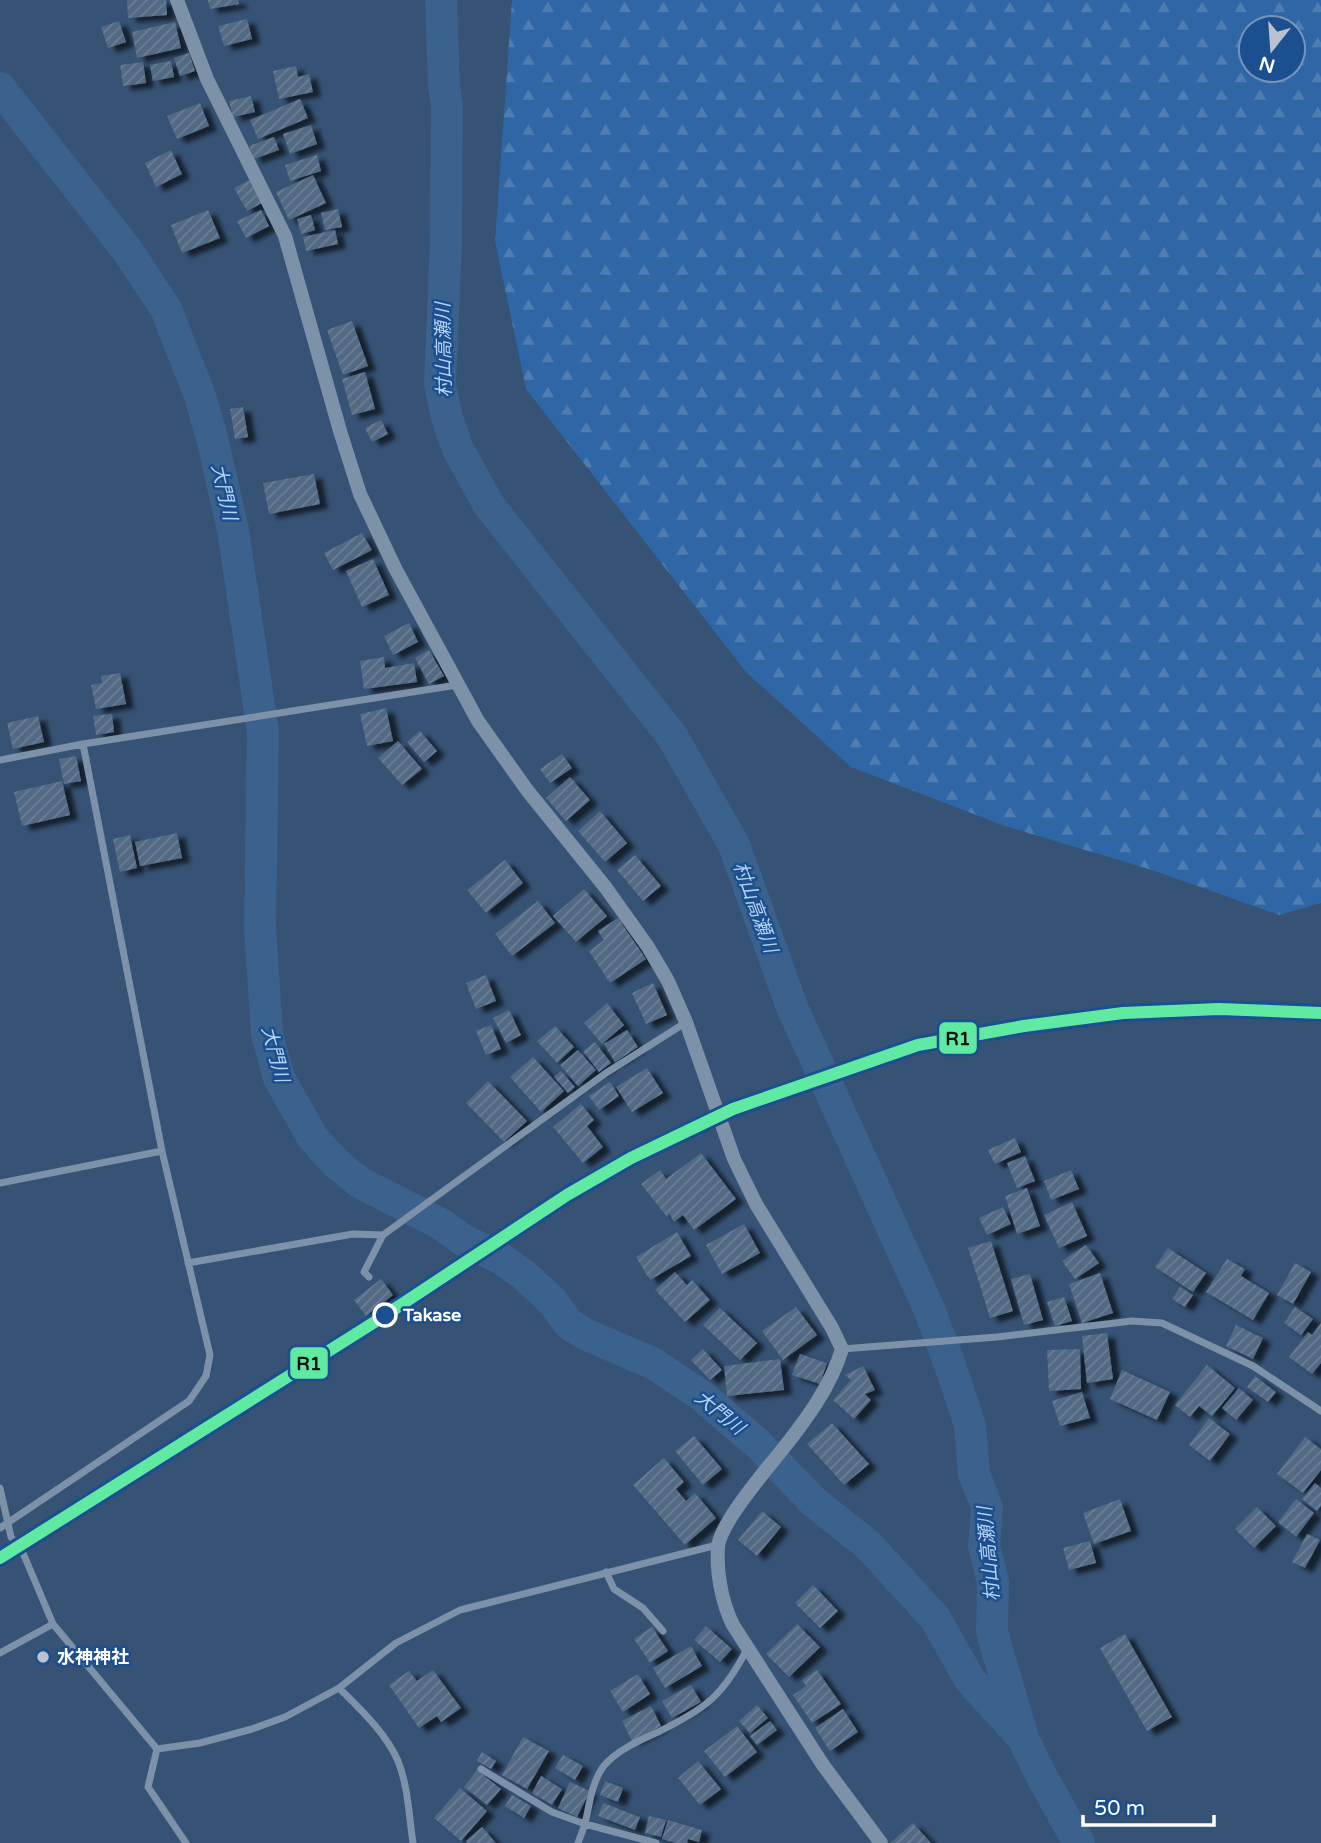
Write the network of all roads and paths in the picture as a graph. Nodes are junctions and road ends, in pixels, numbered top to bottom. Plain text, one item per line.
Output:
1 (177, 0) edge
2 (457, 685) junction
3 (83, 744) junction
4 (0, 760) edge
5 (686, 1022) junction
6 (162, 1151) junction
7 (0, 1183) edge
8 (383, 1235) junction
9 (188, 1263) junction
10 (369, 1277) dead end
11 (842, 1349) junction
12 (1321, 1411) edge
13 (0, 1488) edge
14 (4, 1526) edge
15 (718, 1545) junction
16 (606, 1572) junction
17 (53, 1624) junction
18 (663, 1631) dead end
19 (748, 1648) junction
20 (0, 1653) edge
21 (339, 1688) junction
22 (157, 1749) junction
23 (481, 1769) dead end
24 (585, 1824) junction
25 (186, 1843) edge
26 (413, 1843) edge
27 (578, 1843) edge
28 (656, 1843) edge
29 (881, 1843) edge

1 - 2 street
2 - 3 lane
2 - 5 street
3 - 4 lane
3 - 6 lane
5 - 8 lane
5 - 11 street
6 - 7 lane
6 - 9 lane
8 - 9 lane
8 - 10 lane
9 - 14 lane
11 - 12 lane
11 - 15 street
13 - 14 lane
14 - 17 lane
15 - 16 lane
15 - 19 street
16 - 18 lane
16 - 21 lane
17 - 20 lane
17 - 22 lane
19 - 24 lane
19 - 29 street
21 - 22 lane
21 - 26 lane
22 - 25 lane
23 - 24 lane
24 - 27 lane
24 - 28 lane

